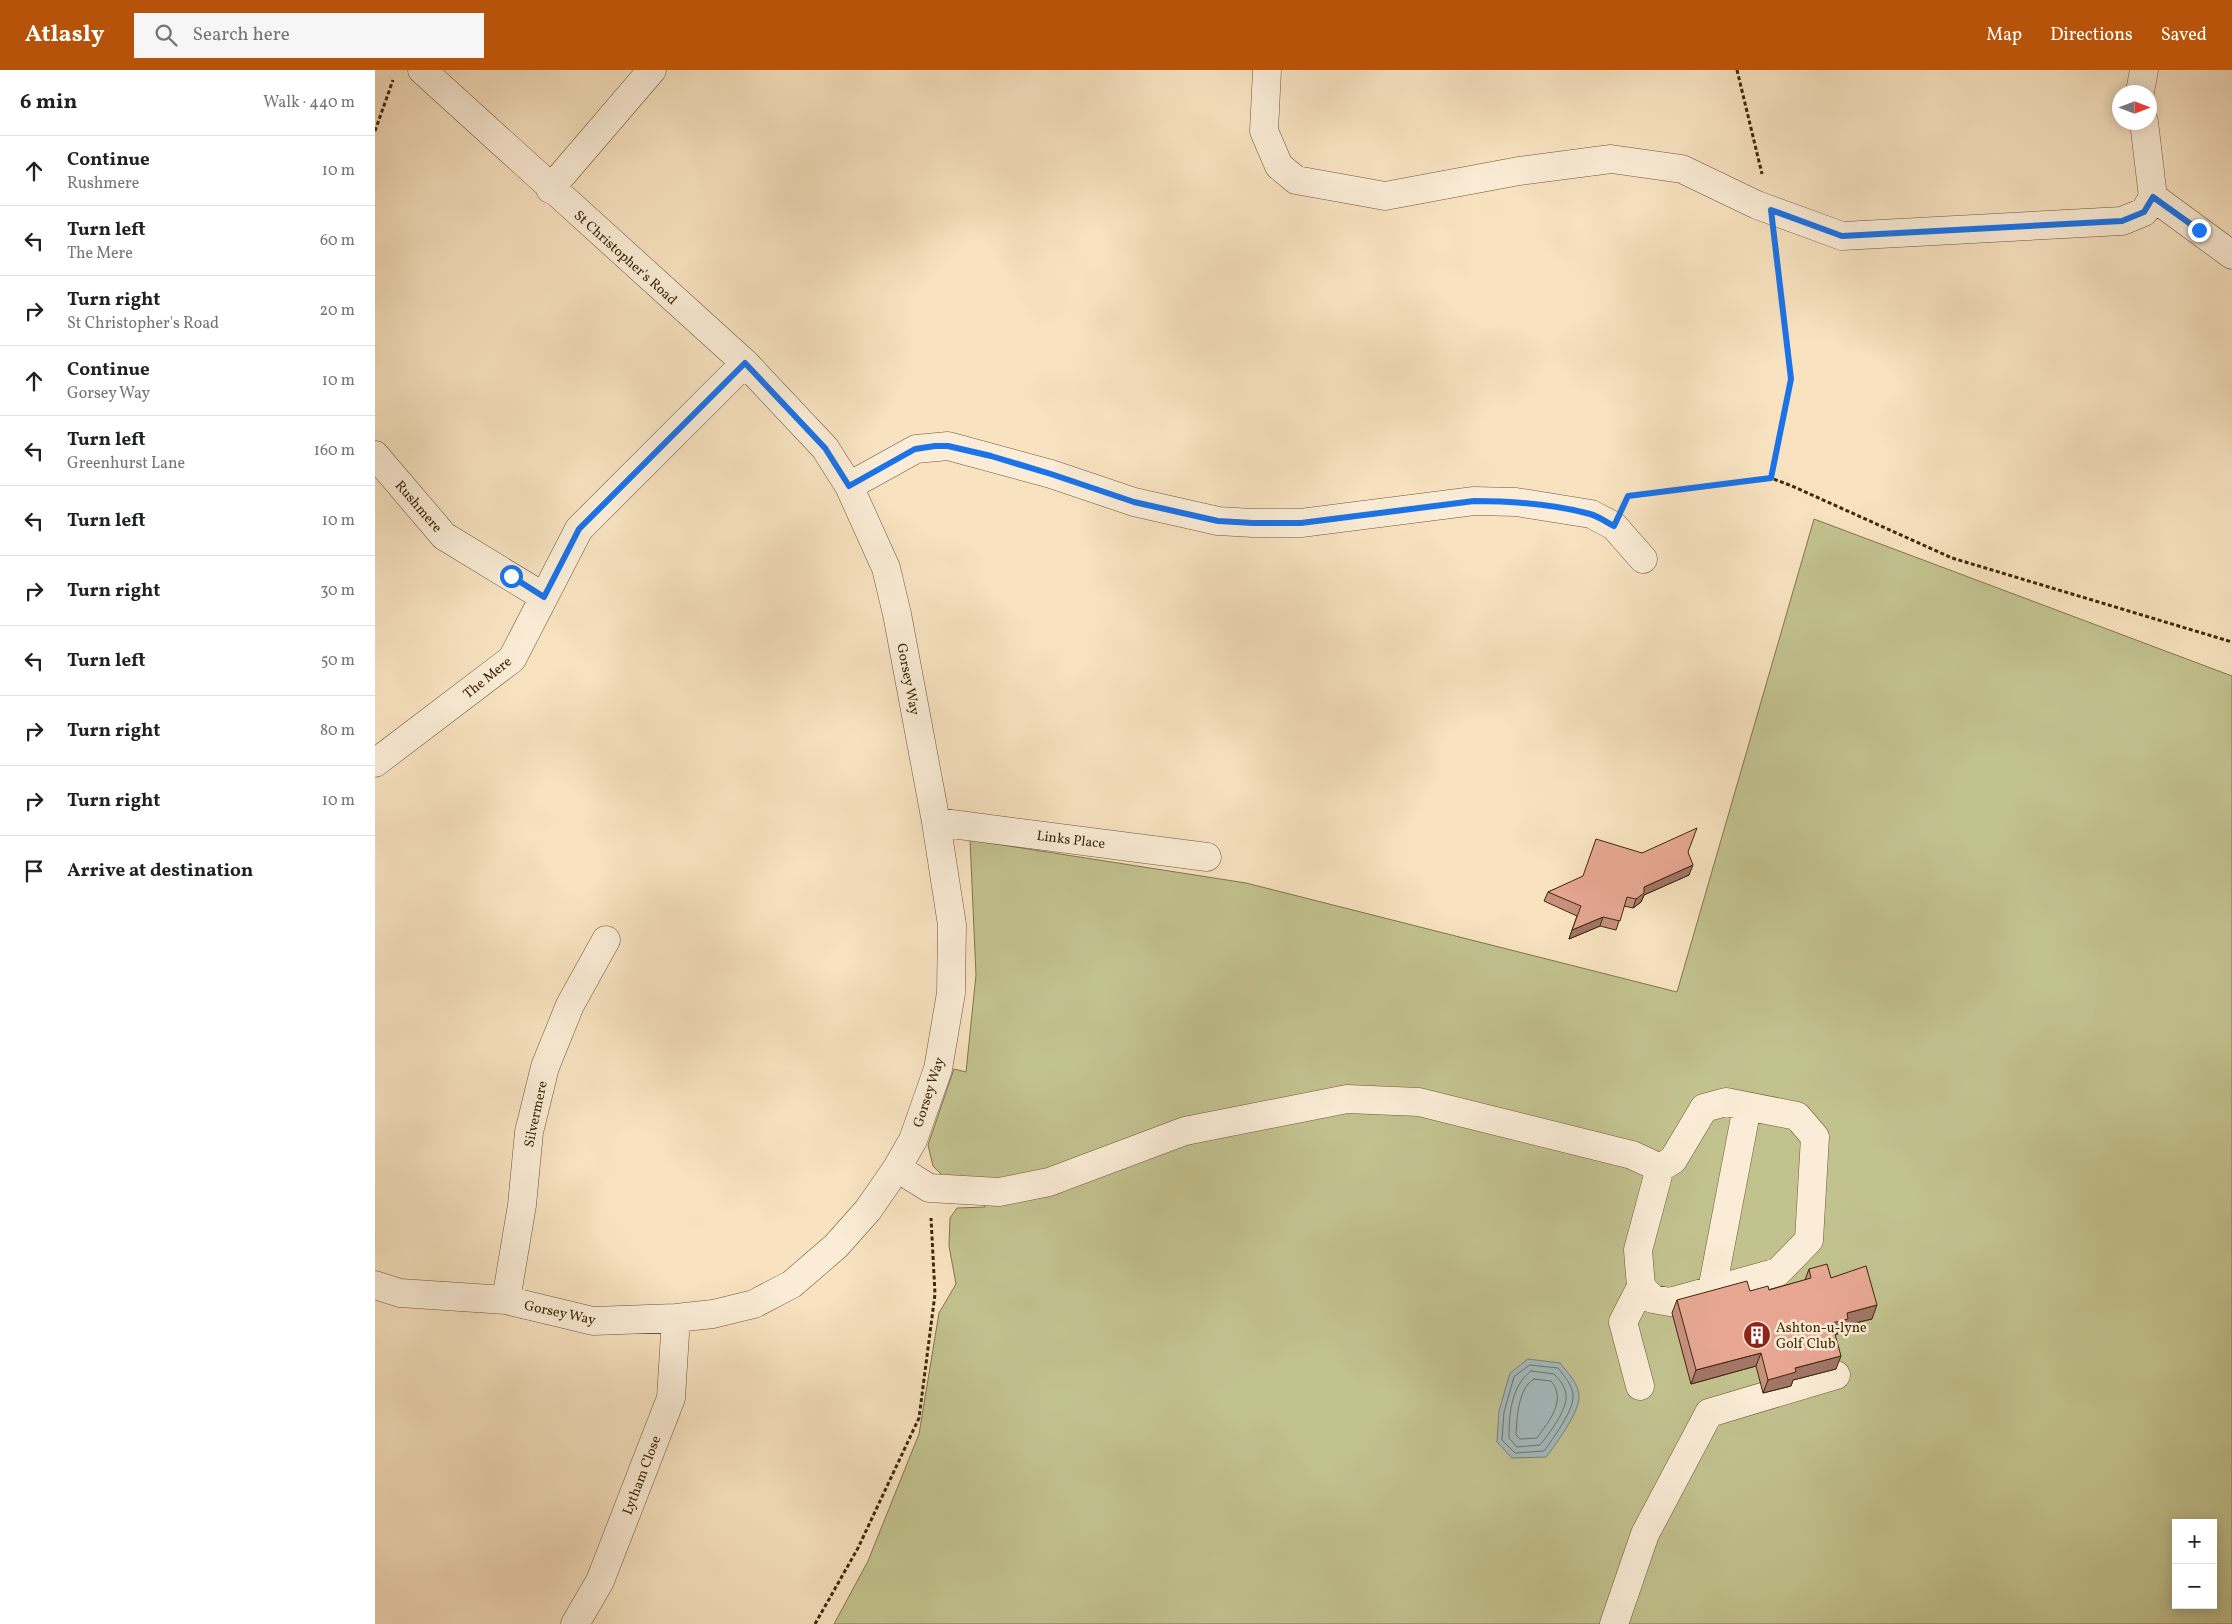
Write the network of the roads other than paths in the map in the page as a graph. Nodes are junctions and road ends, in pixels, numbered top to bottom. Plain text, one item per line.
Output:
1 (422, 70) edge
2 (652, 70) edge
3 (1267, 70) edge
4 (2144, 70) edge
5 (2141, 85) edge
6 (2144, 130) edge
7 (550, 189) junction
8 (2153, 197) junction
9 (2232, 255) edge
10 (745, 363) junction
11 (825, 448) joint
12 (375, 455) edge
13 (849, 486) junction
14 (1643, 559) dead end
15 (544, 597) junction
16 (375, 763) edge
17 (937, 822) junction
18 (1207, 857) dead end
19 (606, 940) dead end
20 (1747, 1107) junction
21 (897, 1168) junction
22 (1660, 1168) junction
23 (375, 1285) edge
24 (1641, 1287) junction
25 (1712, 1290) junction
26 (506, 1300) junction
27 (676, 1318) junction
28 (1836, 1375) edge
29 (1640, 1386) dead end
30 (575, 1624) edge
31 (1614, 1624) edge

1 - 7 street, St Christopher's Road
2 - 7 street
3 - 8 street
4 - 5 street
6 - 8 street
7 - 10 street, St Christopher's Road
8 - 9 street
10 - 11 street, St Christopher's Road
10 - 15 street, The Mere
11 - 13 street, Gorsey Way
12 - 15 street, Rushmere
13 - 14 street
13 - 17 street, Gorsey Way
15 - 16 street, The Mere
17 - 18 street, Links Place
17 - 21 street, Gorsey Way
19 - 26 street, Silvermere
20 - 22 street
20 - 25 street
20 - 25 street
21 - 22 street
21 - 27 street, Gorsey Way
22 - 24 street
23 - 26 street, Gorsey Way
24 - 25 street
24 - 29 street
26 - 27 street, Gorsey Way
27 - 30 street, Lytham Close
28 - 31 street

